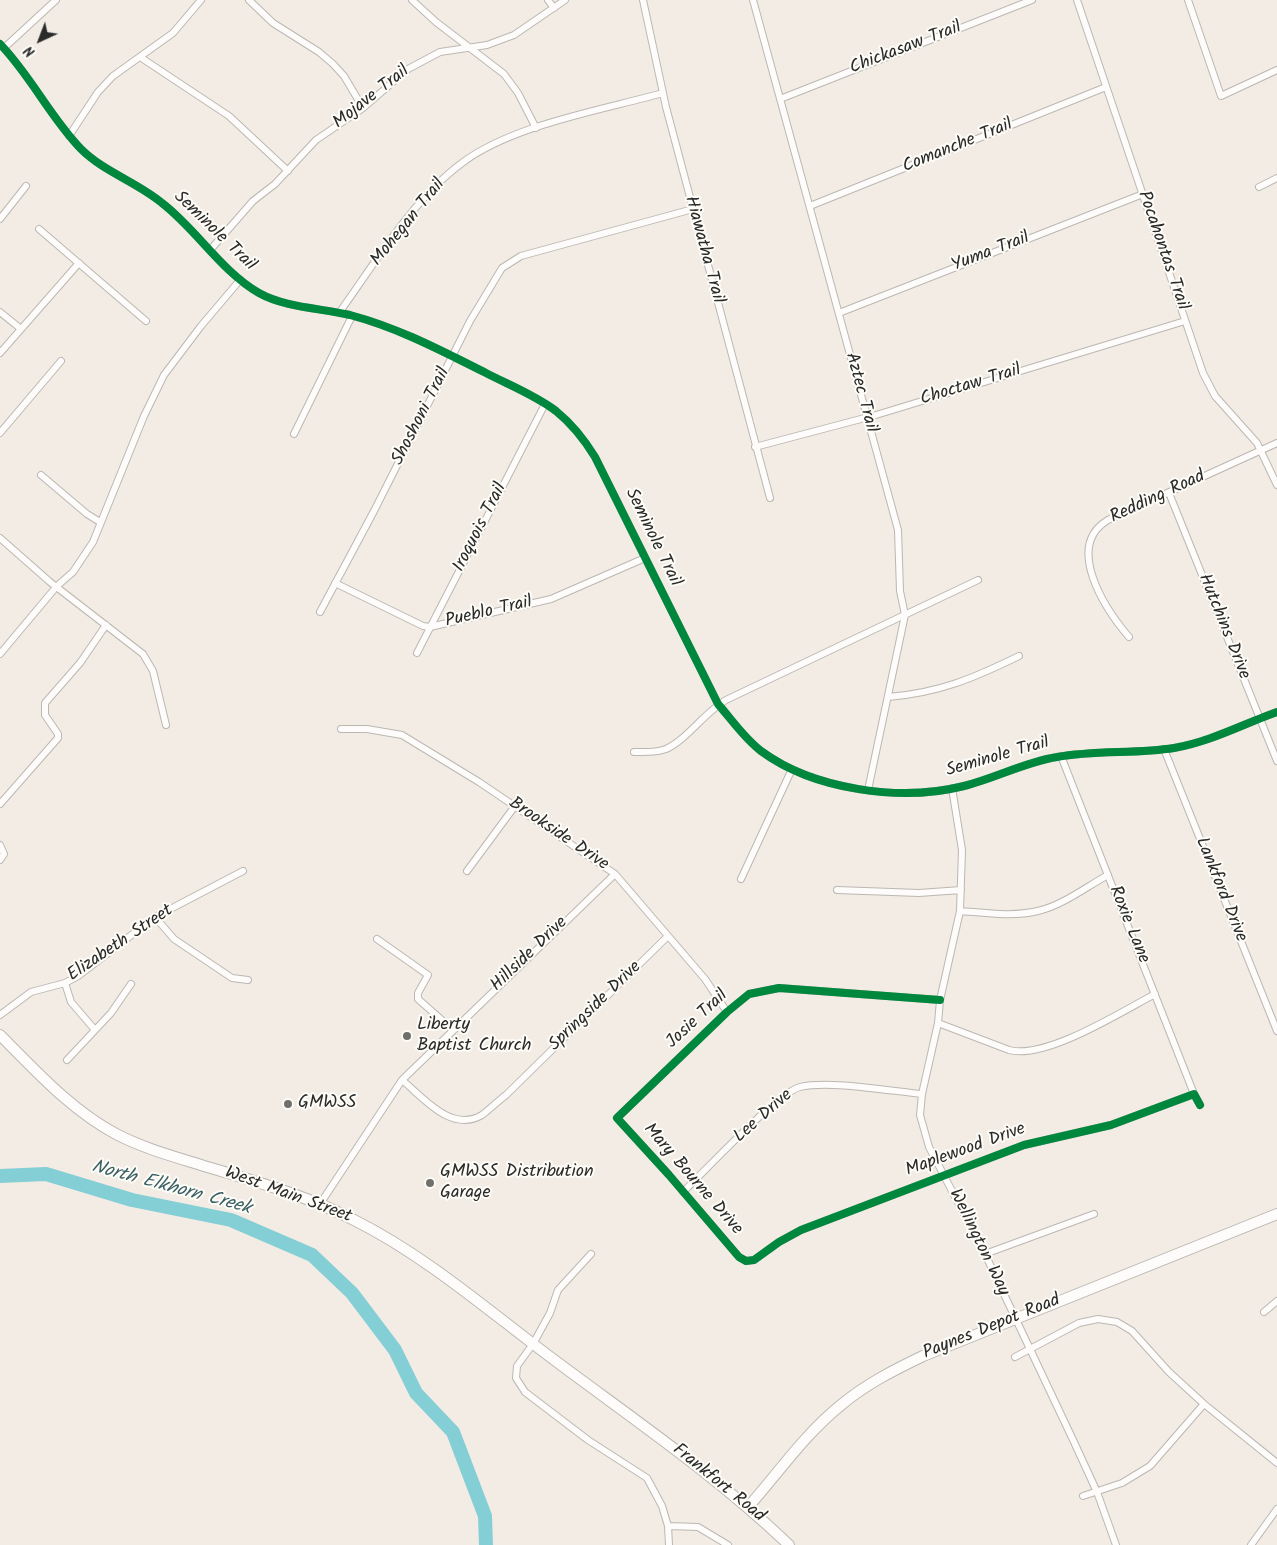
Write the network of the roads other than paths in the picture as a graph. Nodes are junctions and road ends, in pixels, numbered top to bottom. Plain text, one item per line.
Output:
1 (56, 0) edge
2 (200, 0) edge
3 (249, 0) edge
4 (412, 0) edge
5 (548, 0) edge
6 (565, 0) edge
7 (643, 0) edge
8 (753, 0) edge
9 (1032, 0) edge
10 (1077, 0) edge
11 (1188, 0) edge
12 (554, 8) junction
13 (2, 46) edge
14 (469, 48) junction
15 (140, 57) junction
16 (1277, 70) edge
17 (1106, 88) junction
18 (663, 93) junction
19 (780, 99) junction
20 (363, 108) junction
21 (536, 128) junction
22 (69, 136) junction
23 (288, 171) junction
24 (1277, 178) edge
25 (26, 186) dead end
26 (1259, 187) dead end
27 (1142, 194) junction
28 (810, 206) junction
29 (693, 209) junction
30 (0, 220) edge
31 (39, 229) dead end
32 (211, 249) junction
33 (79, 263) junction
34 (240, 280) junction
35 (0, 312) edge
36 (339, 313) junction
37 (839, 313) junction
38 (352, 316) junction
39 (146, 321) dead end
40 (1185, 321) junction
41 (21, 330) junction
42 (0, 353) edge
43 (452, 356) junction
44 (61, 361) dead end
45 (546, 404) junction
46 (867, 417) junction
47 (0, 433) edge
48 (294, 434) dead end
49 (1277, 443) edge
50 (755, 447) junction
51 (1261, 450) junction
52 (41, 475) dead end
53 (1277, 485) edge
54 (1168, 492) junction
55 (770, 498) dead end
56 (100, 522) junction
57 (1, 541) edge
58 (645, 558) junction
59 (978, 580) dead end
60 (335, 583) junction
61 (56, 586) junction
62 (320, 612) dead end
63 (906, 615) junction
64 (106, 625) junction
65 (430, 627) junction
66 (1129, 637) dead end
67 (417, 653) dead end
68 (0, 654) edge
69 (1019, 656) dead end
70 (888, 696) junction
71 (718, 704) junction
72 (1277, 712) edge
73 (1260, 719) junction
74 (166, 725) dead end
75 (341, 729) dead end
76 (1164, 749) junction
77 (634, 752) dead end
78 (1060, 756) junction
79 (1277, 761) edge
80 (792, 769) junction
81 (952, 788) junction
82 (868, 790) junction
83 (0, 804) edge
84 (514, 806) junction
85 (0, 845) edge
86 (0, 860) edge
87 (243, 871) dead end
88 (467, 871) dead end
89 (615, 874) junction
90 (1108, 875) junction
91 (741, 879) dead end
92 (837, 890) dead end
93 (961, 890) junction
94 (960, 911) junction
95 (155, 917) junction
96 (668, 936) junction
97 (377, 939) dead end
98 (248, 980) dead end
99 (65, 983) junction
100 (131, 984) dead end
101 (1155, 994) junction
102 (940, 1000) junction
103 (727, 1012) junction
104 (0, 1015) edge
105 (938, 1023) junction
106 (95, 1030) junction
107 (453, 1030) junction
108 (1277, 1031) edge
109 (0, 1036) edge
110 (67, 1060) dead end
111 (402, 1080) junction
112 (922, 1094) junction
113 (1194, 1094) junction
114 (1200, 1105) dead end
115 (617, 1118) joint
116 (944, 1173) junction
117 (684, 1192) junction
118 (320, 1204) junction
119 (1094, 1214) dead end
120 (1277, 1214) edge
121 (591, 1254) dead end
122 (985, 1254) junction
123 (746, 1261) joint
124 (1277, 1301) edge
125 (1264, 1312) dead end
126 (1014, 1319) junction
127 (533, 1344) junction
128 (1029, 1349) junction
129 (1016, 1357) dead end
130 (1204, 1404) junction
131 (644, 1426) joint
132 (1277, 1463) edge
133 (1097, 1492) junction
134 (1083, 1496) dead end
135 (749, 1506) junction
136 (1277, 1509) edge
137 (668, 1526) junction
138 (669, 1545) edge
139 (728, 1545) edge
140 (789, 1545) edge
141 (1116, 1545) edge
142 (1251, 1545) edge

1 - 13 street
2 - 15 street
3 - 20 street
4 - 14 street
5 - 12 street
6 - 12 street, Mojave Trail
7 - 18 street, Hiawatha Trail
8 - 19 street, Aztec Trail
9 - 19 street, Chickasaw Trail
10 - 17 street, Pocahontas Trail
11 - 16 street
12 - 14 street, Mojave Trail
13 - 22 street, Seminole Trail
14 - 20 street, Mojave Trail
14 - 21 street
15 - 22 street
15 - 23 street
17 - 27 street, Pocahontas Trail
17 - 28 street, Comanche Trail
18 - 21 street, Mohegan Trail
18 - 29 street, Hiawatha Trail
19 - 28 street, Aztec Trail
20 - 23 street, Mojave Trail
21 - 36 street, Mohegan Trail
22 - 32 street, Seminole Trail
23 - 32 street, Mojave Trail
24 - 26 street
25 - 30 street
27 - 37 street, Yuma Trail
27 - 40 street, Pocahontas Trail
28 - 37 street, Aztec Trail
29 - 43 street, Shoshoni Trail
29 - 50 street, Hiawatha Trail
31 - 33 street
32 - 34 street, Seminole Trail
33 - 39 street
33 - 41 street
34 - 36 street, Seminole Trail
34 - 56 street
35 - 41 street
36 - 38 street, Seminole Trail
37 - 46 street, Aztec Trail
38 - 43 street, Seminole Trail
38 - 48 street
40 - 46 street, Choctaw Trail
40 - 51 street, Pocahontas Trail
41 - 42 street
43 - 45 street, Seminole Trail
43 - 60 street, Shoshoni Trail
44 - 47 street
45 - 58 street, Seminole Trail
45 - 65 street, Iroquois Trail
46 - 50 street, Choctaw Trail
46 - 63 street, Aztec Trail
49 - 51 street, Redding Road
50 - 55 street, Hiawatha Trail
51 - 53 street, Pocahontas Trail
51 - 54 street, Redding Road
52 - 56 street
54 - 66 street, Redding Road
54 - 73 street, Hutchins Drive
56 - 61 street
57 - 61 street
58 - 65 street, Pueblo Trail
58 - 71 street, Seminole Trail
59 - 63 street
60 - 62 street, Shoshoni Trail
60 - 65 street, Pueblo Trail
61 - 64 street
61 - 68 street
63 - 70 street, Aztec Trail
63 - 71 street
64 - 74 street
64 - 83 street
65 - 67 street, Iroquois Trail
69 - 70 street
70 - 82 street, Aztec Trail
71 - 77 street
71 - 80 street, Seminole Trail
72 - 73 street, Seminole Trail
73 - 76 street, Seminole Trail
73 - 79 street, Hutchins Drive
75 - 84 street, Brookside Drive
76 - 78 street, Seminole Trail
76 - 108 street, Lankford Drive
78 - 81 street, Seminole Trail
78 - 90 street, Roxie Lane
80 - 82 street, Seminole Trail
80 - 91 street
81 - 82 street, Seminole Trail
81 - 93 street, Wellington Way
84 - 88 street
84 - 89 street, Brookside Drive
85 - 86 street
87 - 95 street, Elizabeth Street
89 - 96 street, Brookside Drive
89 - 107 street, Hillside Drive
90 - 94 street
90 - 101 street, Roxie Lane
92 - 93 street
93 - 94 street, Wellington Way
94 - 102 street, Wellington Way
95 - 98 street
95 - 99 street, Elizabeth Street
96 - 103 street, Brookside Drive
96 - 111 street, Springside Drive
97 - 107 street
99 - 104 street, Elizabeth Street
99 - 106 street
100 - 106 street
101 - 105 street
101 - 113 street, Roxie Lane
102 - 103 street, Josie Trail
102 - 105 street, Wellington Way
103 - 115 street, Josie Trail
105 - 112 street, Wellington Way
106 - 110 street
107 - 111 street, Hillside Drive
109 - 118 main road, West Main Street
111 - 118 street, Hillside Drive
112 - 116 street, Wellington Way
112 - 117 street, Lee Drive
113 - 114 street
113 - 116 street, Maplewood Drive
115 - 117 street, Mary Bourne Drive
116 - 122 street, Wellington Way
116 - 123 street, Maplewood Drive
117 - 123 street, Mary Bourne Drive
118 - 127 main road, West Main Street
119 - 122 street
120 - 126 main road, Paynes Depot Road
121 - 127 street
122 - 126 street, Wellington Way
124 - 125 street
126 - 128 street, Wellington Way
126 - 135 main road, Paynes Depot Road
127 - 131 main road, West Main Street
127 - 137 street
128 - 129 street
128 - 130 street
128 - 133 street, Wellington Way
130 - 132 street
130 - 133 street
131 - 135 main road, Frankfort Road
133 - 134 street
133 - 141 street, Wellington Way
135 - 140 main road, Frankfort Road
136 - 142 street
137 - 138 street
137 - 139 street

